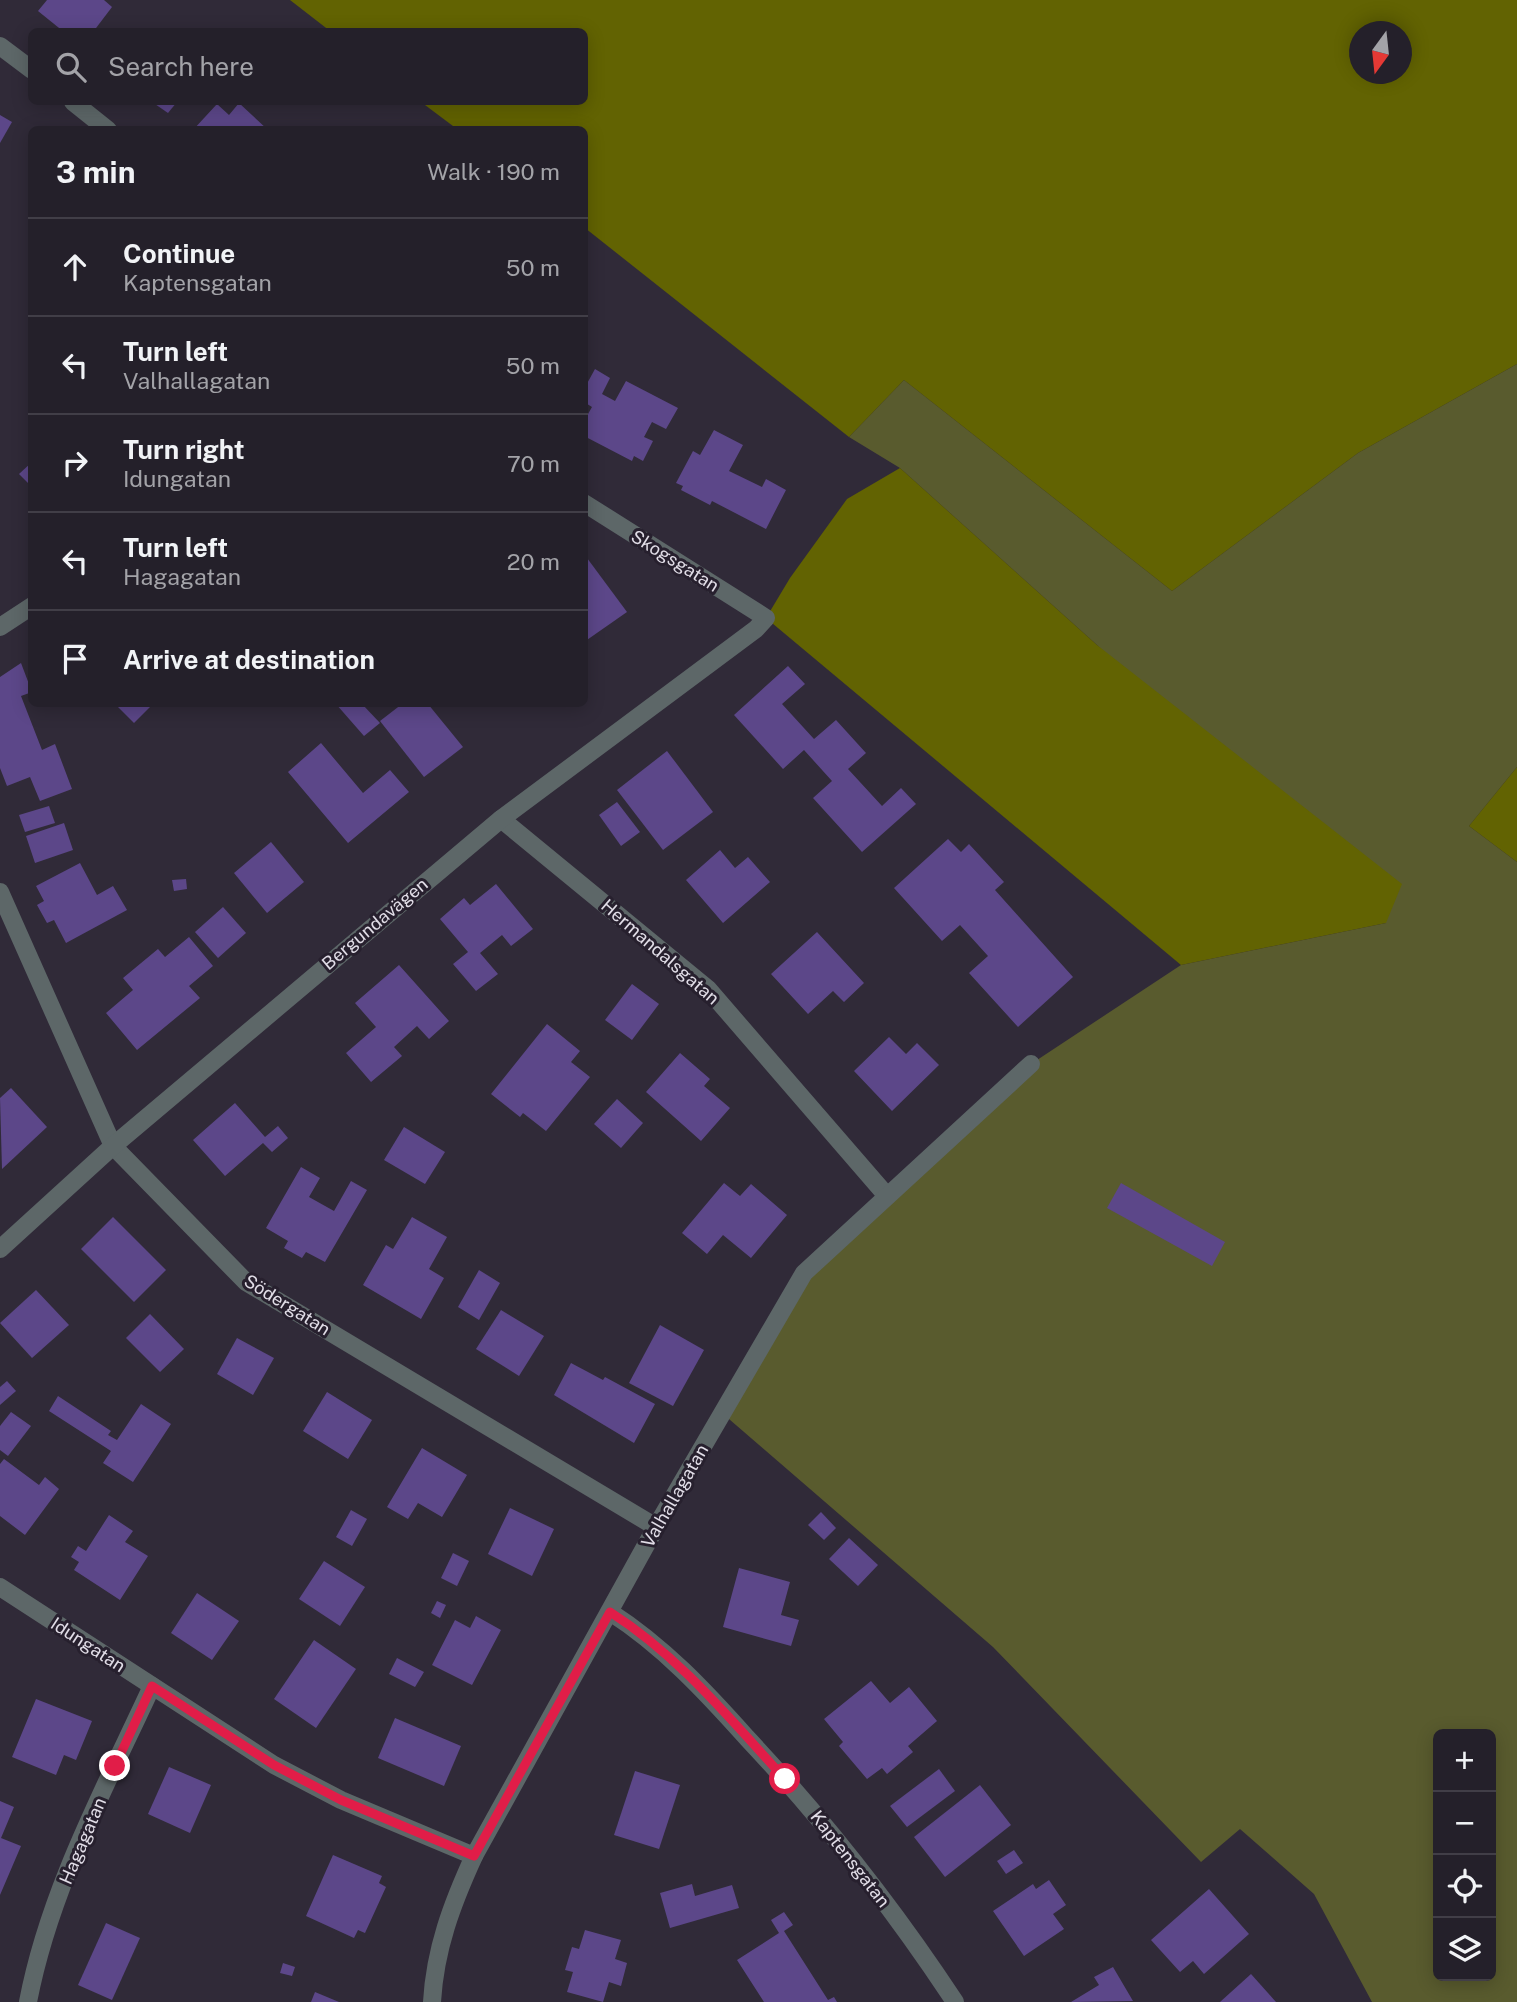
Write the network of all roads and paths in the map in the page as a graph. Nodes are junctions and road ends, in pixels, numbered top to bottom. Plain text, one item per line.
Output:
1 (0, 46) edge
2 (28, 67) edge
3 (77, 105) edge
4 (103, 126) edge
5 (588, 506) edge
6 (28, 608) edge
7 (766, 618) joint
8 (0, 626) edge
9 (501, 818) junction
10 (0, 892) edge
11 (1031, 1064) dead end
12 (113, 1146) junction
13 (887, 1196) junction
14 (0, 1249) edge
15 (656, 1527) junction
16 (0, 1587) edge
17 (610, 1612) junction
18 (152, 1686) junction
19 (474, 1856) junction
20 (29, 2002) edge
21 (432, 2002) edge
22 (955, 2002) edge

1 - 2 street
3 - 4 street
5 - 7 street, Skogsgatan
6 - 8 street
7 - 9 street, Bergundavägen
9 - 12 street, Bergundavägen
9 - 13 street, Hermandalsgatan
10 - 12 street, Södergatan
11 - 13 street, Valhallagatan
12 - 14 street, Bergundavägen
12 - 15 street, Södergatan
13 - 15 street, Valhallagatan
15 - 17 street, Valhallagatan
16 - 18 street, Idungatan
17 - 19 street, Valhallagatan
17 - 22 street, Kaptensgatan
18 - 19 street, Idungatan
18 - 20 street, Hagagatan
19 - 21 street, Valhallagatan

